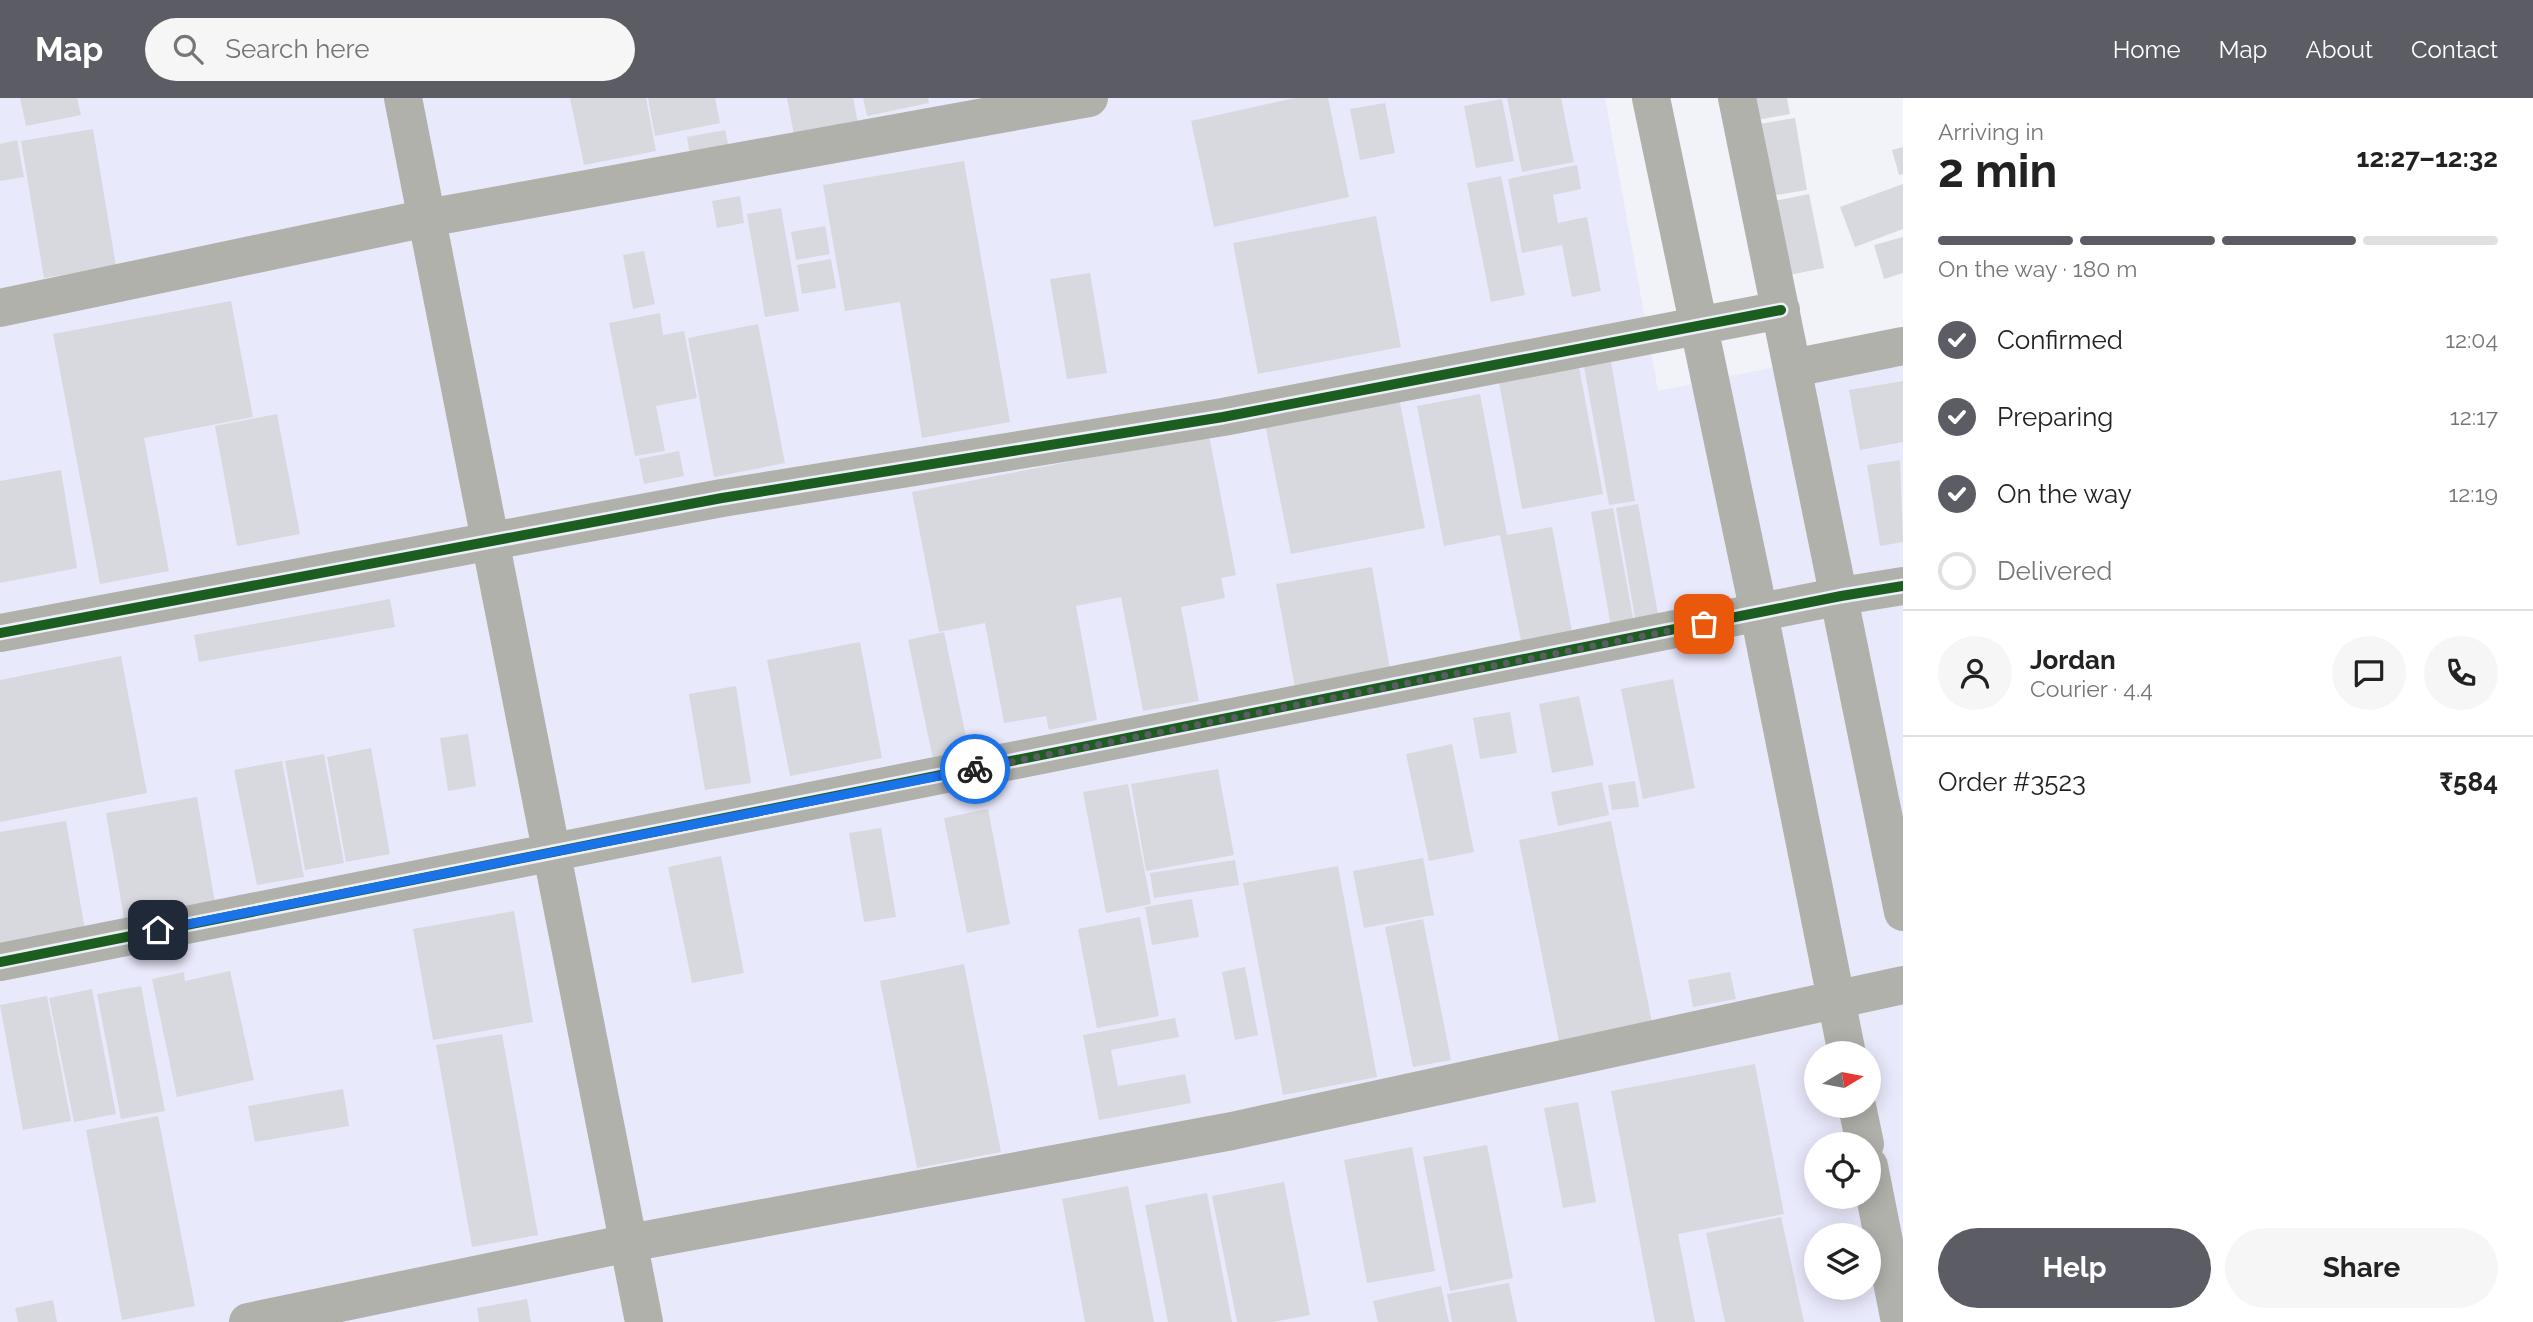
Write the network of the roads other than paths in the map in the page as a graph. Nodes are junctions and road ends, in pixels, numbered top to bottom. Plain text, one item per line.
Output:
1 (403, 98) edge
2 (1089, 98) edge
3 (1651, 98) edge
4 (1737, 98) edge
5 (427, 218) junction
6 (0, 308) edge
7 (1781, 310) junction
8 (1699, 328) junction
9 (1903, 346) edge
10 (1793, 368) junction
11 (491, 541) junction
12 (1903, 586) edge
13 (1841, 596) junction
14 (1759, 613) junction
15 (0, 633) edge
16 (551, 851) junction
17 (1903, 912) edge
18 (0, 962) edge
19 (1903, 985) edge
20 (1836, 998) junction
21 (1844, 1041) edge
22 (1878, 1209) edge
23 (629, 1243) junction
24 (248, 1322) edge
25 (644, 1322) edge
26 (1900, 1322) edge

1 - 5 street
2 - 5 street
3 - 8 street
4 - 7 street
5 - 6 street
5 - 11 street
7 - 8 street
7 - 10 street
8 - 11 street
8 - 14 street
9 - 10 street
10 - 13 street
11 - 15 street
11 - 16 street
12 - 13 street
13 - 14 street
13 - 17 street
14 - 16 street
14 - 20 street
16 - 18 street
16 - 23 street
19 - 20 street
20 - 21 street
20 - 23 street
22 - 26 street
23 - 24 street
23 - 25 street

